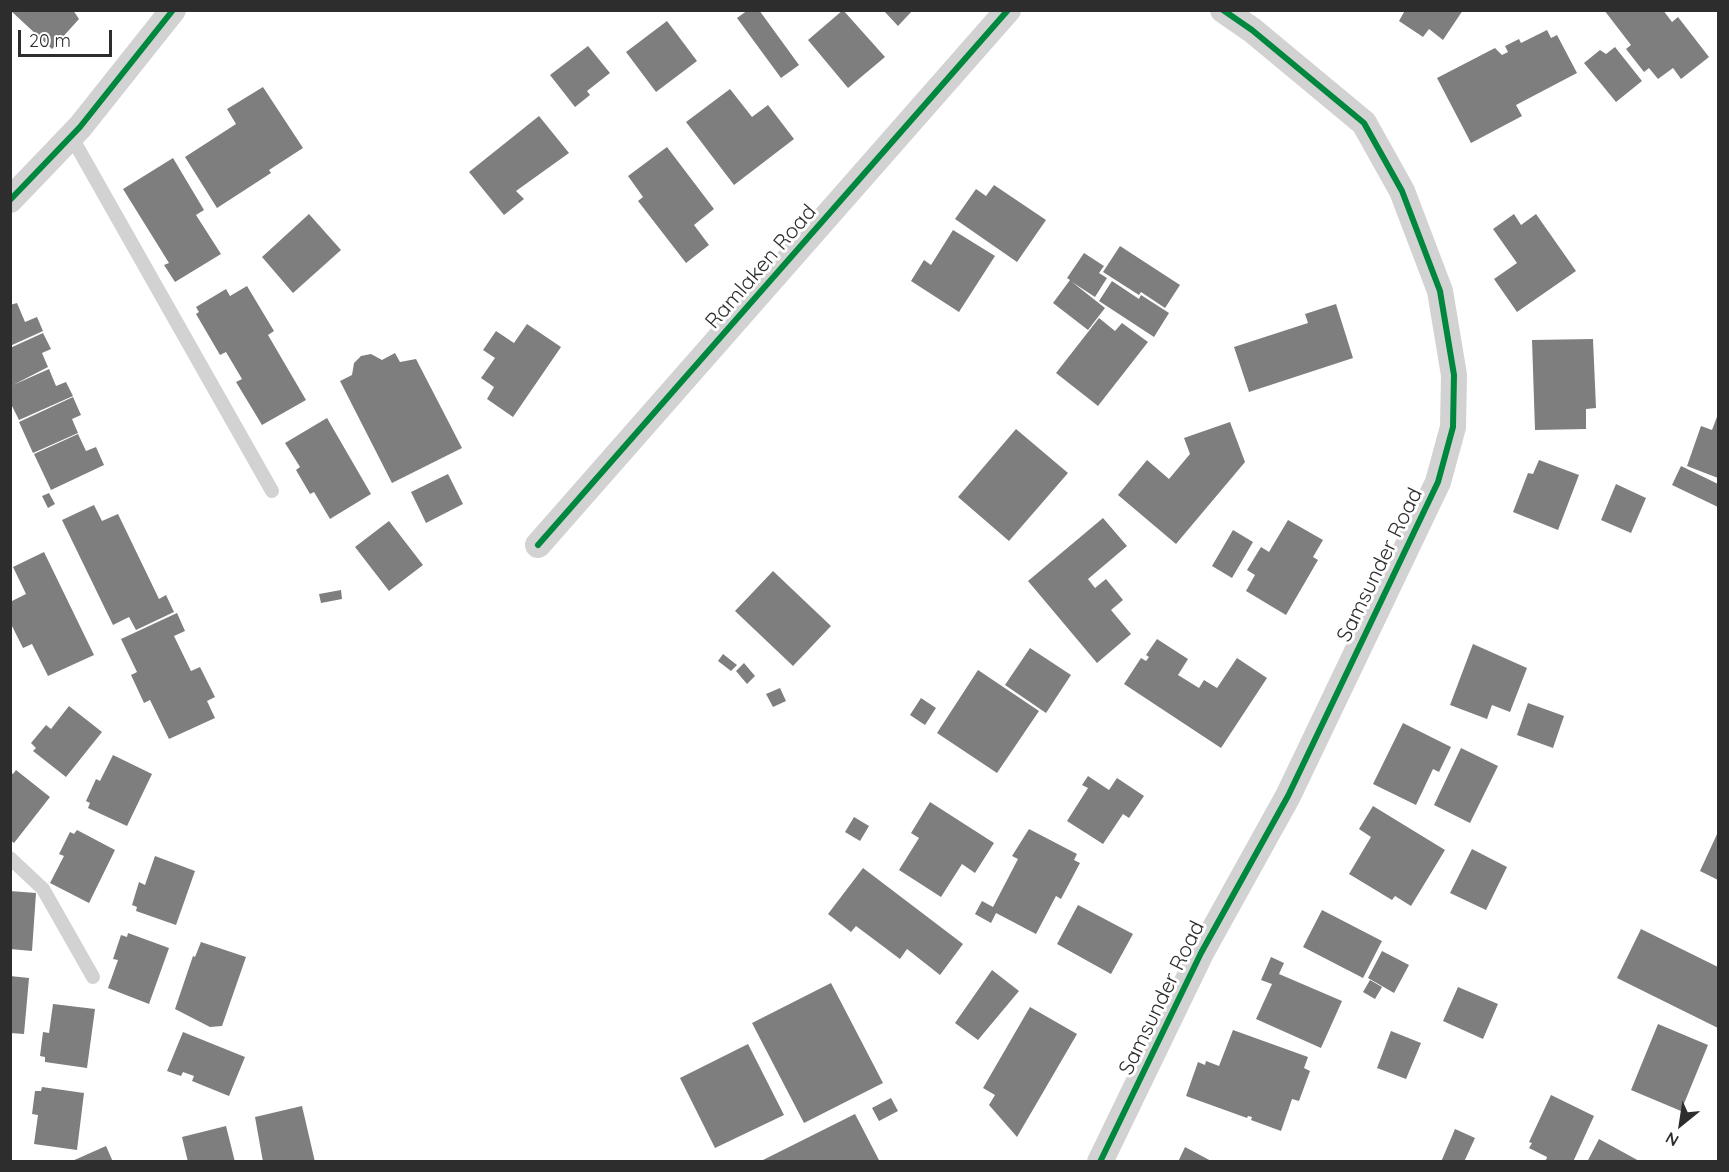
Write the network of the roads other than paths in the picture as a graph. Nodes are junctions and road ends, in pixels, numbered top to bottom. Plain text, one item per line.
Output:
1 (173, 10) edge
2 (1008, 10) edge
3 (1222, 10) edge
4 (71, 136) junction
5 (10, 200) edge
6 (272, 491) dead end
7 (538, 545) dead end
8 (10, 858) edge
9 (93, 977) dead end
10 (1100, 1161) edge

1 - 4 street
2 - 7 street, Ramlaken Road
3 - 10 street, Samsunder Road
4 - 5 street
4 - 6 lane
8 - 9 lane

